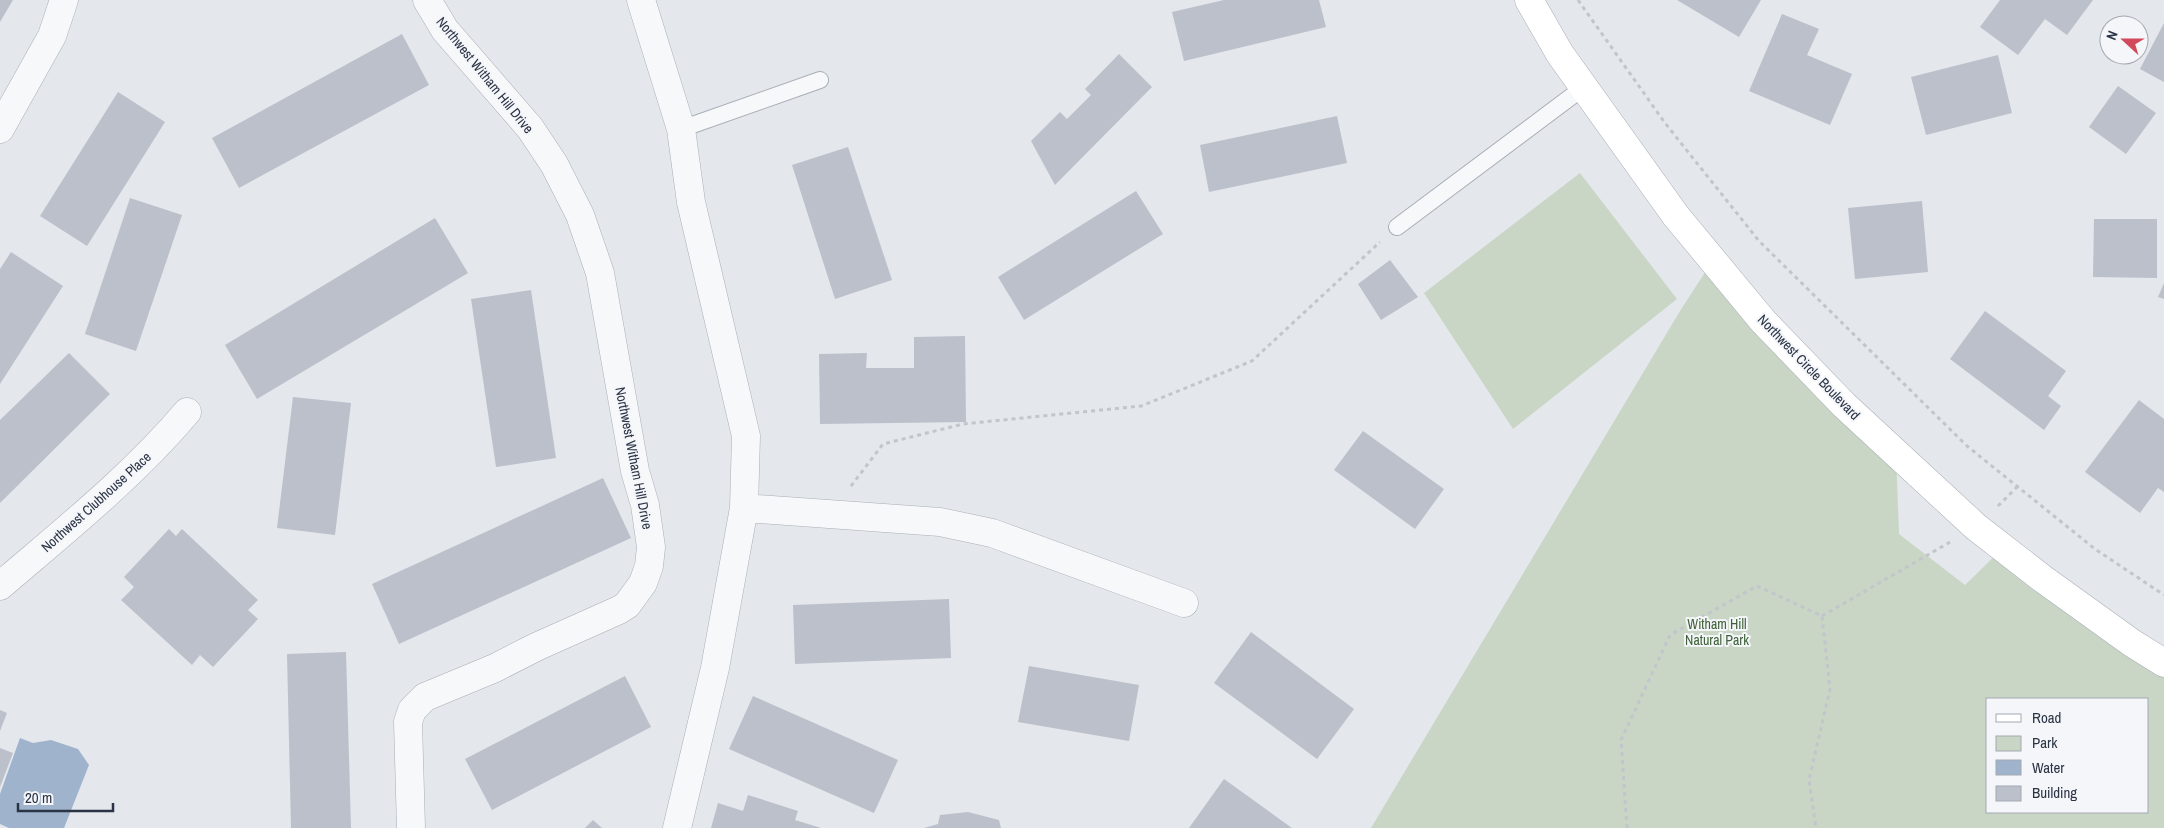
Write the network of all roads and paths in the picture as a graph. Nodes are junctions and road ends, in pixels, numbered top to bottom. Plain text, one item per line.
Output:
1 (64, 0) edge
2 (428, 0) edge
3 (641, 0) edge
4 (1529, 0) edge
5 (1578, 0) edge
6 (820, 80) dead end
7 (1584, 87) junction
8 (0, 129) edge
9 (681, 129) junction
10 (1397, 227) joint
11 (187, 412) dead end
12 (2017, 487) junction
13 (744, 508) junction
14 (830, 514) junction
15 (1976, 527) junction
16 (0, 586) edge
17 (2164, 596) edge
18 (1184, 603) dead end
19 (1822, 616) junction
20 (2164, 663) edge
21 (411, 828) edge
22 (677, 828) edge
23 (1627, 828) edge
24 (1816, 828) edge

1 - 8 street
2 - 21 street, Northwest Witham Hill Drive
3 - 9 street
4 - 7 main road, Northwest Circle Boulevard
5 - 12 path
6 - 9 lane
7 - 10 lane
7 - 15 main road, Northwest Circle Boulevard
9 - 13 street
10 - 14 path
11 - 16 street, Northwest Clubhouse Place
12 - 15 path
12 - 17 path
13 - 14 street
13 - 22 street
14 - 18 street
15 - 19 path
15 - 20 main road, Northwest Circle Boulevard
19 - 23 path
19 - 24 path

